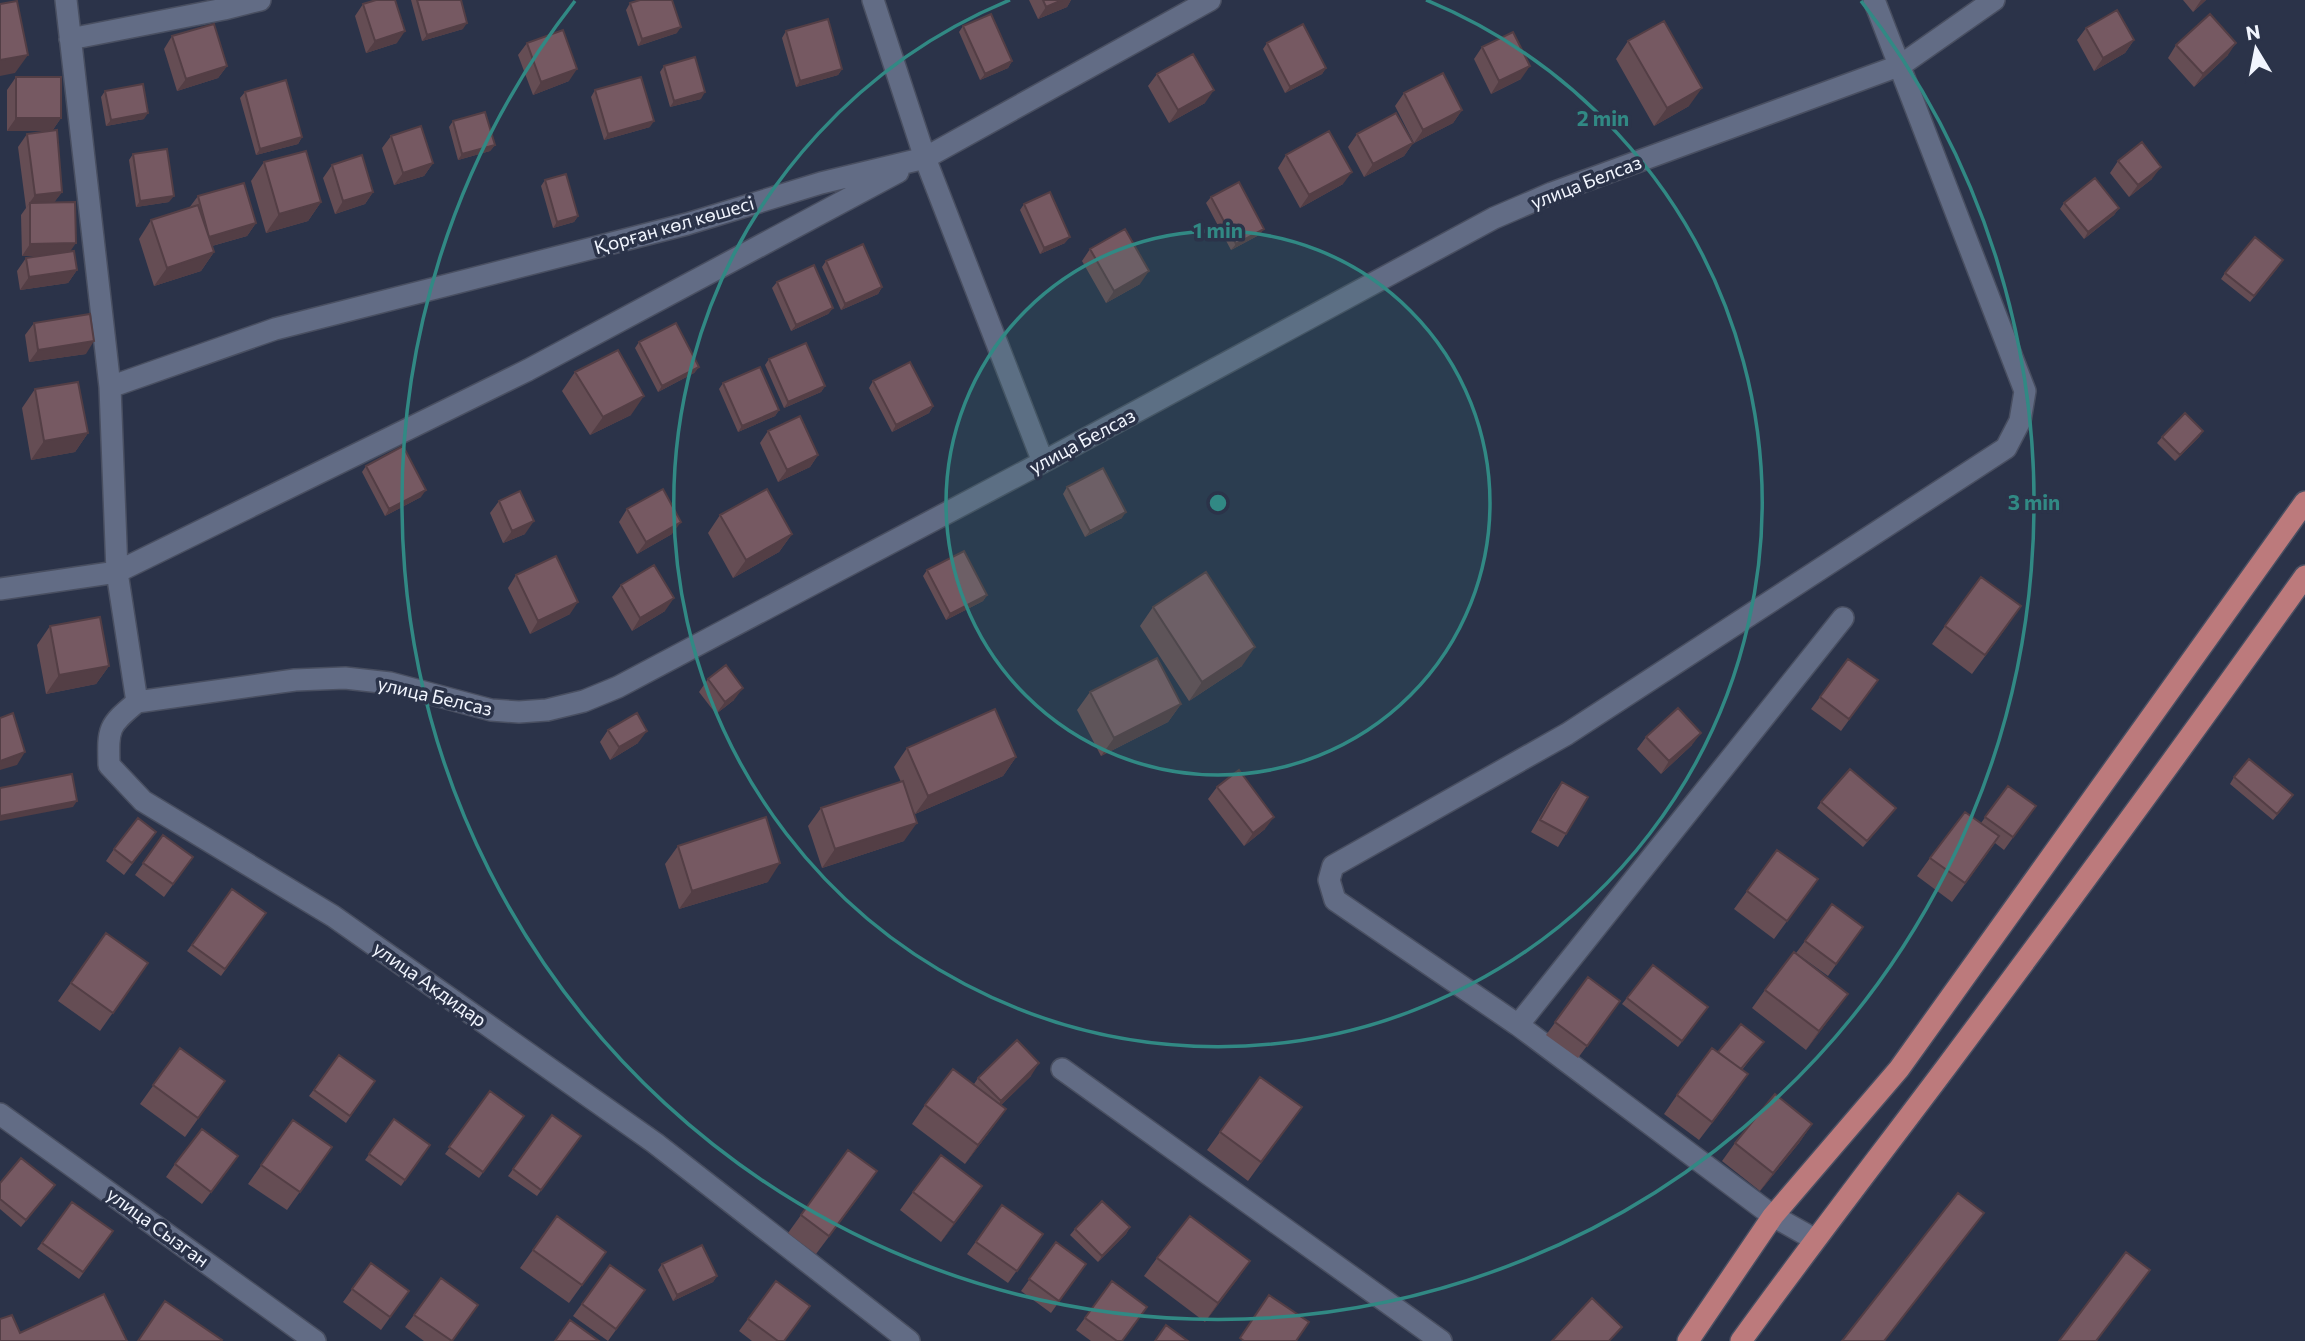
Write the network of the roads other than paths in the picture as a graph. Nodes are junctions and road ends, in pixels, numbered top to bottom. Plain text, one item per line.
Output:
1 (66, 0) edge
2 (260, 0) edge
3 (873, 0) edge
4 (1210, 0) edge
5 (1874, 0) edge
6 (1993, 0) edge
7 (70, 39) junction
8 (1901, 65) junction
9 (925, 158) junction
10 (110, 387) junction
11 (1043, 462) junction
12 (2305, 502) edge
13 (117, 572) junction
14 (2305, 576) edge
15 (0, 589) edge
16 (1843, 618) dead end
17 (137, 702) junction
18 (1518, 1025) junction
19 (1062, 1069) dead end
20 (0, 1114) edge
21 (1773, 1216) junction
22 (1814, 1239) junction
23 (315, 1341) edge
24 (909, 1341) edge
25 (1441, 1341) edge
26 (1689, 1341) edge
27 (1741, 1341) edge

1 - 7 street
2 - 7 street
3 - 9 street
4 - 9 street, Қорған көл көшесі
5 - 8 street
6 - 8 street, улица Белсаз
7 - 10 street
8 - 11 street, улица Белсаз
8 - 18 street
9 - 10 street, Қорған көл көшесі
9 - 11 street
9 - 13 street
10 - 13 street
11 - 17 street, улица Белсаз
12 - 21 main road
13 - 15 street
13 - 17 street
14 - 22 main road
16 - 18 street
17 - 24 street, улица Акдидар
18 - 21 street
19 - 25 street
20 - 23 street, улица Сызган
21 - 22 street
21 - 26 main road
22 - 27 main road

